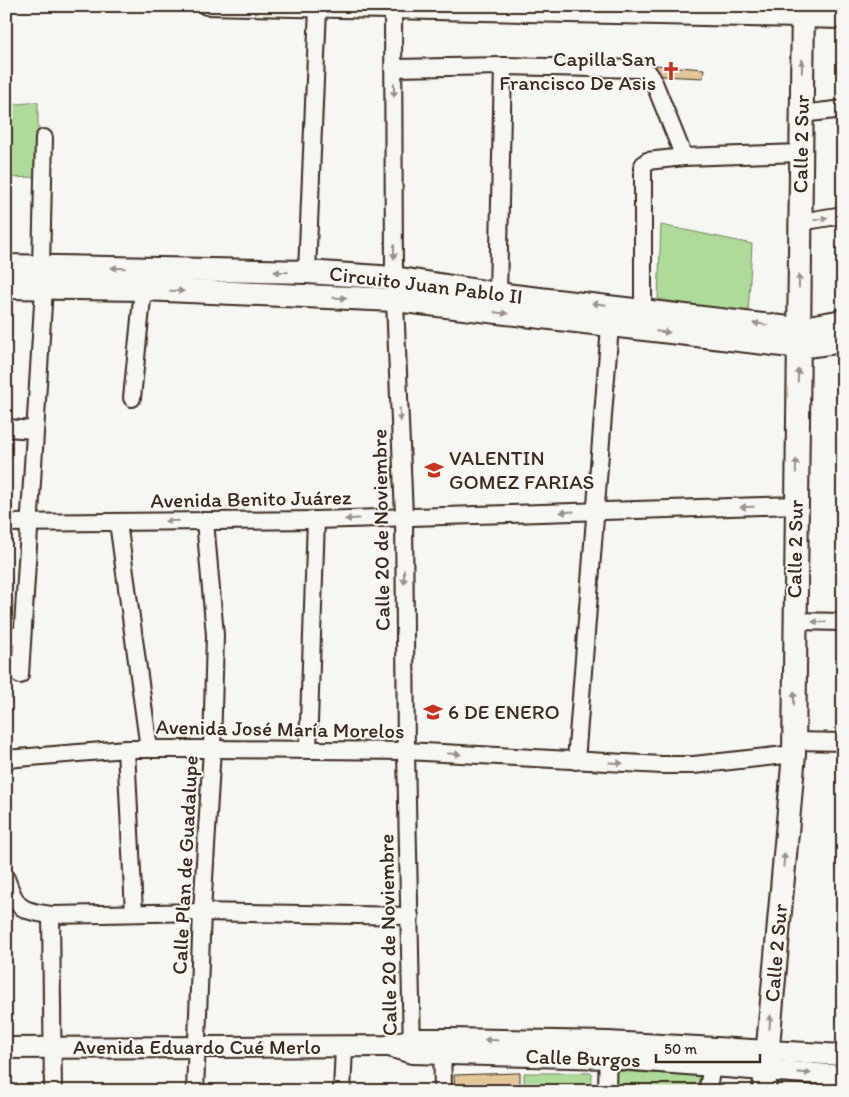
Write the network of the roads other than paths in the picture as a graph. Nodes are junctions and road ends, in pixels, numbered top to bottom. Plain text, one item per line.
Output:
1 (206, 6) edge
2 (318, 8) junction
3 (393, 8) edge
4 (803, 12) edge
5 (843, 20) edge
6 (503, 66) junction
7 (394, 68) junction
8 (843, 109) edge
9 (802, 114) junction
10 (44, 138) dead end
11 (801, 153) junction
12 (684, 157) junction
13 (843, 215) edge
14 (800, 222) junction
15 (6, 266) edge
16 (307, 272) junction
17 (43, 277) junction
18 (6, 287) edge
19 (143, 289) junction
20 (395, 289) junction
21 (498, 294) junction
22 (643, 309) junction
23 (843, 321) edge
24 (610, 326) junction
25 (798, 338) junction
26 (843, 341) edge
27 (132, 398) dead end
28 (6, 428) edge
29 (35, 430) junction
30 (796, 505) junction
31 (597, 511) junction
32 (404, 516) junction
33 (316, 520) junction
34 (205, 521) junction
35 (118, 522) junction
36 (6, 523) edge
37 (30, 523) junction
38 (794, 621) junction
39 (843, 622) edge
40 (14, 636) edge
41 (20, 675) dead end
42 (843, 742) edge
43 (794, 748) junction
44 (126, 749) junction
45 (149, 749) junction
46 (212, 749) junction
47 (308, 750) junction
48 (406, 751) junction
49 (6, 759) edge
50 (576, 761) junction
51 (6, 878) edge
52 (202, 912) junction
53 (134, 913) junction
54 (51, 915) junction
55 (410, 916) junction
56 (344, 1046) junction
57 (412, 1046) junction
58 (442, 1046) junction
59 (6, 1048) edge
60 (51, 1048) junction
61 (198, 1049) junction
62 (608, 1050) junction
63 (843, 1055) edge
64 (713, 1064) junction
65 (766, 1071) edge
66 (843, 1076) edge
67 (53, 1091) edge
68 (195, 1091) edge
69 (342, 1091) edge
70 (443, 1091) edge
71 (607, 1091) edge
72 (707, 1091) edge

1 - 2 street
2 - 3 street
2 - 16 street
3 - 4 street
3 - 7 street, Calle 20 de Noviembre
4 - 5 street
9 -> 4 main road, Calle 2 Sur
6 - 7 street
6 - 12 street
6 - 21 street
7 -> 20 street, Calle 20 de Noviembre
8 - 9 street
9 - 11 main road, Calle 2 Sur
10 - 17 street
11 - 12 street
11 - 14 main road, Calle 2 Sur
12 - 22 street
14 -> 13 street
25 -> 14 main road, Calle 2 Sur
15 - 17 main road, Circuito Juan Pablo II
16 -> 17 main road, Circuito Juan Pablo II
16 - 20 main road, Circuito Juan Pablo II
17 - 18 main road, Circuito Juan Pablo II
17 - 19 main road, Circuito Juan Pablo II
17 - 29 street
19 -> 20 main road, Circuito Juan Pablo II
19 - 27 street
20 - 21 main road, Circuito Juan Pablo II
20 -> 24 main road, Circuito Juan Pablo II
20 -> 32 street, Calle 20 de Noviembre
22 -> 21 main road, Circuito Juan Pablo II
25 -> 22 main road, Circuito Juan Pablo II
23 - 25 main road, Circuito Juan Pablo II
24 -> 25 main road, Circuito Juan Pablo II
24 - 31 street
25 - 26 main road, Circuito Juan Pablo II
30 -> 25 main road, Calle 2 Sur
28 - 29 street
29 - 37 street
30 -> 31 street, Avenida Benito Juárez
30 - 38 main road, Calle 2 Sur
31 -> 32 street, Avenida Benito Juárez
31 - 50 street
32 -> 33 street, Avenida Benito Juárez
32 -> 48 street, Calle 20 de Noviembre
33 - 34 street, Avenida Benito Juárez
33 - 47 street
34 -> 35 street, Avenida Benito Juárez
34 - 46 street, Calle Plan de Guadalupe
35 - 37 street, Avenida Benito Juárez
35 - 45 street
36 - 37 street, Avenida Benito Juárez
37 - 40 street
39 -> 38 street
43 -> 38 main road, Calle 2 Sur
40 - 41 street
42 - 43 street, Avenida José María Morelos
50 -> 43 street, Avenida José María Morelos
65 -> 43 main road, Calle 2 Sur
44 - 45 street, Avenida José María Morelos
44 - 49 street, Avenida José María Morelos
44 - 53 street
45 - 46 street, Avenida José María Morelos
46 - 47 street, Avenida José María Morelos
46 - 52 street, Calle Plan de Guadalupe
47 - 48 street, Avenida José María Morelos
48 -> 50 street, Avenida José María Morelos
48 - 55 street, Calle 20 de Noviembre
51 - 54 street
52 - 53 street
52 - 55 street
52 - 61 street, Calle Plan de Guadalupe
53 - 54 street
54 - 60 street
55 - 57 street, Calle 20 de Noviembre
56 - 57 street, Avenida Eduardo Cué Merlo
56 - 61 street, Avenida Eduardo Cué Merlo
56 - 69 street
57 - 58 street, Avenida Eduardo Cué Merlo
58 - 62 street, Calle Burgos
58 - 70 street
59 - 60 street, Avenida Eduardo Cué Merlo
60 - 61 street, Avenida Eduardo Cué Merlo
60 - 67 street
61 - 68 street, Calle Plan de Guadalupe
62 - 64 street, Calle Burgos
62 - 65 street, Calle Burgos
62 - 71 street
63 - 65 street, Calle Burgos
64 - 65 street, Calle Burgos
64 - 72 street
65 -> 66 street, Calle Burgos

